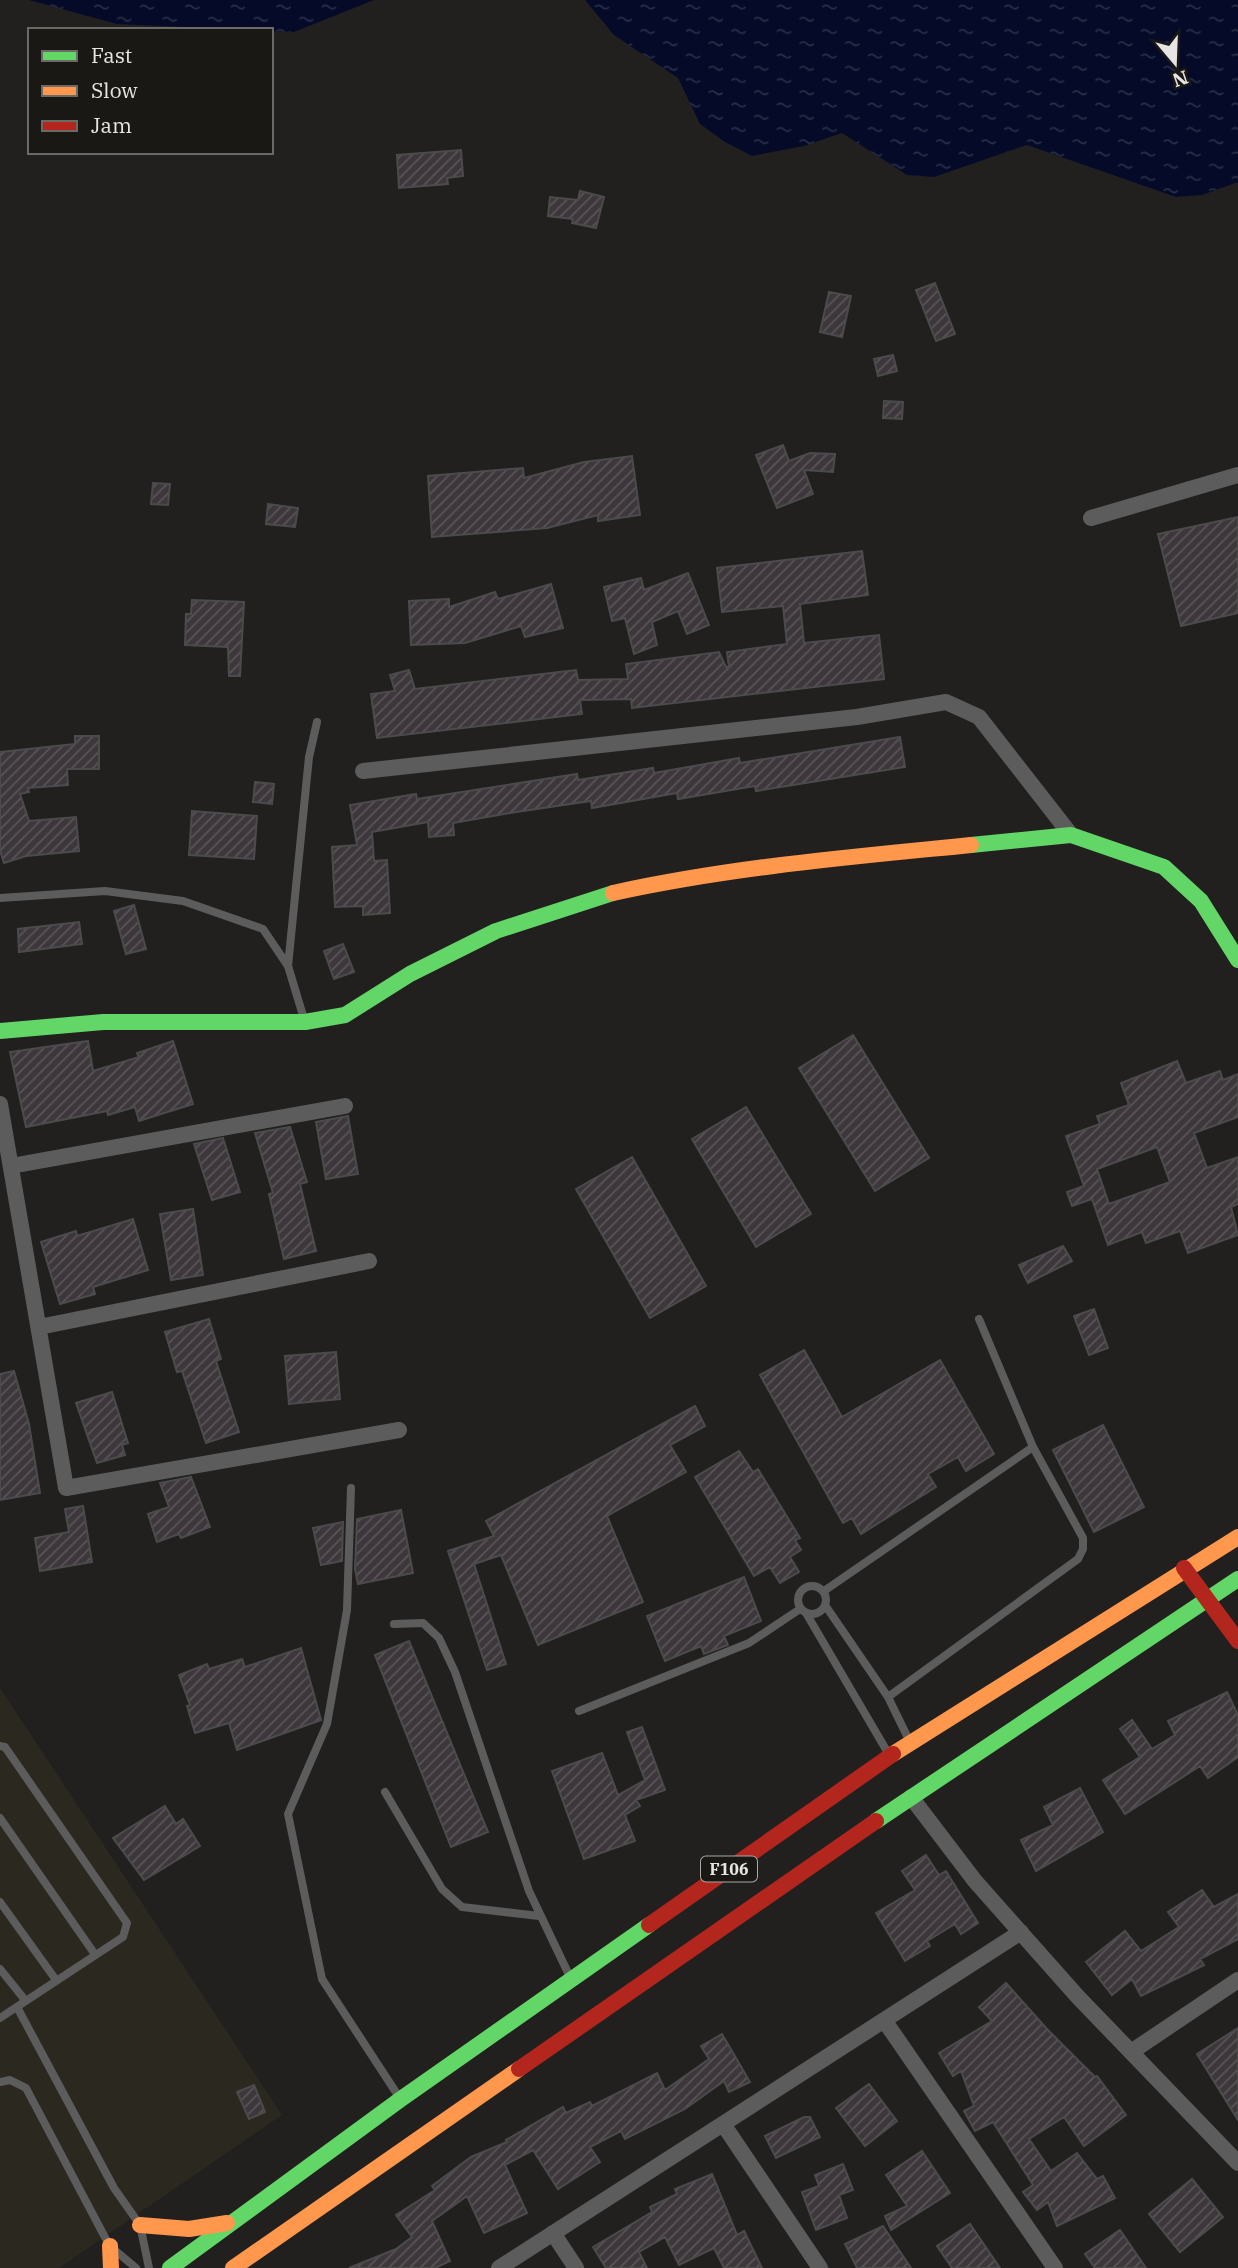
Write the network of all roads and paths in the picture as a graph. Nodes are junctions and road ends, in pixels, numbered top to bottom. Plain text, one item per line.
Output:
1 (1238, 475) edge
2 (1091, 518) dead end
3 (317, 722) dead end
4 (363, 771) dead end
5 (1071, 835) junction
6 (0, 898) edge
7 (1238, 960) edge
8 (288, 966) junction
9 (304, 1021) junction
10 (0, 1031) edge
11 (0, 1104) edge
12 (345, 1106) dead end
13 (11, 1166) junction
14 (369, 1261) dead end
15 (979, 1320) dead end
16 (39, 1328) junction
17 (398, 1430) dead end
18 (1033, 1447) junction
19 (351, 1488) dead end
20 (1238, 1537) edge
21 (1219, 1548) junction
22 (1185, 1568) junction
23 (1238, 1573) edge
24 (1238, 1579) edge
25 (824, 1591) junction
26 (1205, 1599) junction
27 (825, 1605) junction
28 (803, 1611) junction
29 (394, 1624) dead end
30 (1238, 1641) edge
31 (888, 1697) junction
32 (579, 1711) dead end
33 (910, 1743) junction
34 (0, 1746) edge
35 (890, 1756) junction
36 (385, 1791) dead end
37 (911, 1797) junction
38 (0, 1818) edge
39 (0, 1902) edge
40 (539, 1916) junction
41 (1021, 1932) junction
42 (94, 1953) junction
43 (0, 1969) edge
44 (56, 1980) junction
45 (571, 1980) junction
46 (1238, 1980) edge
47 (25, 2000) junction
48 (17, 2007) junction
49 (0, 2018) edge
50 (884, 2020) junction
51 (1131, 2052) junction
52 (0, 2082) edge
53 (401, 2099) junction
54 (723, 2124) junction
55 (1238, 2163) edge
56 (234, 2221) junction
57 (140, 2225) junction
58 (552, 2234) junction
59 (110, 2246) junction
60 (238, 2266) edge
61 (111, 2268) edge
62 (136, 2268) edge
63 (149, 2268) edge
64 (170, 2268) edge
65 (499, 2268) edge
66 (576, 2268) edge
67 (820, 2268) edge
68 (1055, 2268) edge

1 - 2 street
3 - 8 lane
4 - 5 street
5 - 7 main road
5 - 9 main road
6 - 8 lane
8 - 9 lane
9 - 10 main road
11 - 13 street
12 - 13 street
13 - 16 street
14 - 16 street
15 - 18 lane
16 - 17 street
18 - 25 lane
18 - 31 lane
19 - 53 lane
20 - 21 main road, F106
21 - 22 main road, F106
21 - 23 main road
22 - 26 main road
22 - 33 main road, F106
24 - 26 main road, F106
25 - 27 lane
25 - 28 lane
26 - 30 main road
26 - 37 main road, F106
27 - 28 lane
27 - 31 lane
28 - 32 lane
28 - 35 lane
29 - 40 lane
31 - 33 lane
33 - 35 main road, F106
34 - 42 lane
35 - 45 main road, F106
36 - 40 lane
37 - 41 street
37 - 60 main road, F106
38 - 42 lane
39 - 44 lane
40 - 45 lane
41 - 50 street
41 - 51 street
42 - 44 lane
43 - 47 lane
44 - 47 lane
45 - 53 main road, F106
46 - 51 street
47 - 48 lane
48 - 49 lane
48 - 57 lane
50 - 54 street
50 - 68 street
51 - 55 street
52 - 59 lane
53 - 56 main road, F106
54 - 58 street
54 - 67 street
56 - 57 main road
56 - 64 main road, F106
57 - 63 lane
58 - 65 street
58 - 66 street
59 - 61 main road
59 - 62 lane

